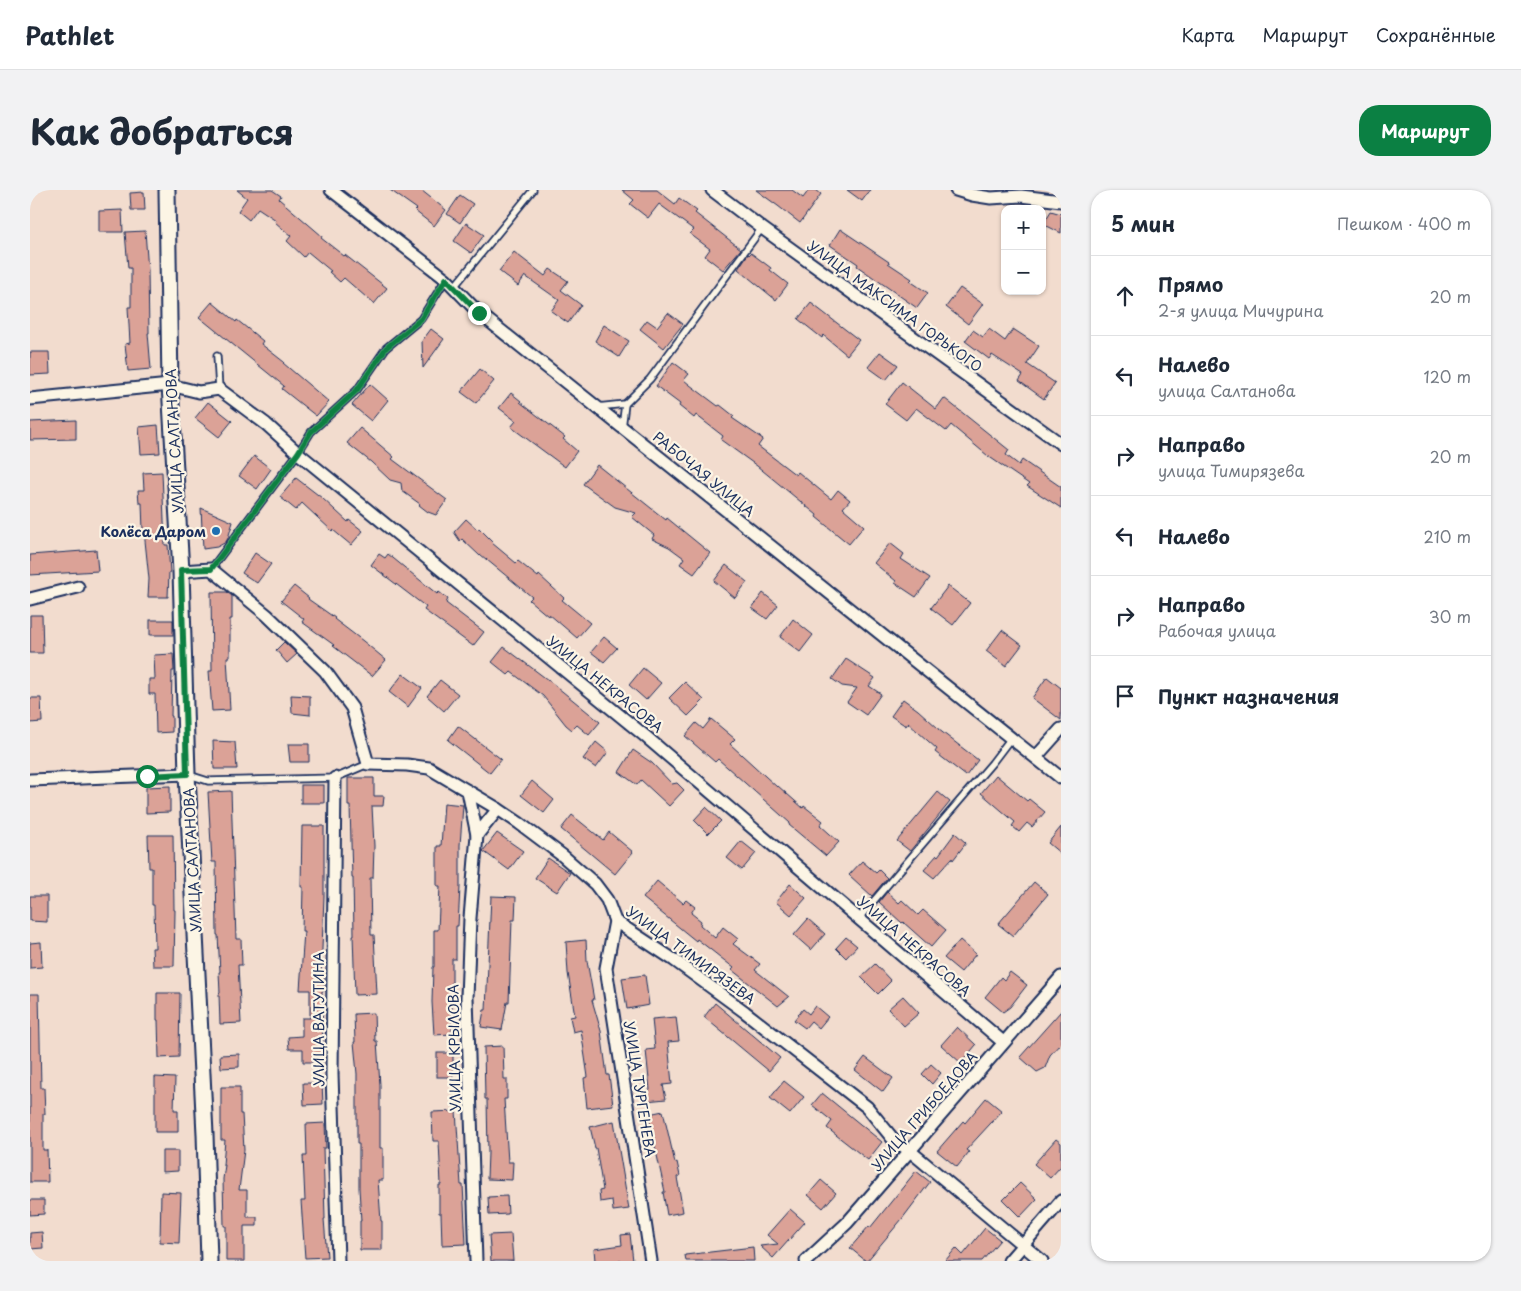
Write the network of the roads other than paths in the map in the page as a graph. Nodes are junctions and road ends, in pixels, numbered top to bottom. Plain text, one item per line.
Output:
1 (166, 190) edge
2 (331, 190) edge
3 (533, 190) edge
4 (712, 190) edge
5 (956, 190) edge
6 (1061, 201) edge
7 (762, 228) junction
8 (450, 283) junction
9 (217, 356) dead end
10 (170, 385) junction
11 (219, 389) junction
12 (30, 399) edge
13 (626, 404) junction
14 (598, 407) junction
15 (622, 428) junction
16 (1061, 444) edge
17 (298, 453) junction
18 (211, 569) junction
19 (181, 570) junction
20 (78, 587) dead end
21 (30, 600) edge
22 (1061, 729) edge
23 (1011, 738) junction
24 (1036, 757) junction
25 (368, 764) junction
26 (187, 774) junction
27 (336, 778) junction
28 (1061, 778) edge
29 (30, 780) edge
30 (468, 791) junction
31 (498, 809) junction
32 (477, 835) junction
33 (859, 918) junction
34 (615, 921) junction
35 (1061, 977) edge
36 (1003, 1042) junction
37 (910, 1151) junction
38 (1061, 1201) edge
39 (1024, 1244) junction
40 (209, 1261) edge
41 (338, 1261) edge
42 (476, 1261) edge
43 (651, 1261) edge
44 (806, 1261) edge
45 (1009, 1261) edge
46 (1042, 1261) edge

1 - 10 main road, УЛИЦА САЛТАНОВА
2 - 8 street, РАБОЧАЯ УЛИЦА
3 - 8 lane
4 - 7 street, УЛИЦА МАКСИМА ГОРЬКОГО
5 - 6 street
7 - 13 lane
7 - 16 street, УЛИЦА МАКСИМА ГОРЬКОГО
8 - 14 street, РАБОЧАЯ УЛИЦА
8 - 17 lane
9 - 11 lane
10 - 11 street
10 - 12 street
10 - 19 main road, УЛИЦА САЛТАНОВА
11 - 17 street, УЛИЦА НЕКРАСОВА
13 - 14 lane
13 - 15 lane
14 - 15 street, РАБОЧАЯ УЛИЦА
15 - 23 street, РАБОЧАЯ УЛИЦА
17 - 18 lane
17 - 33 street, УЛИЦА НЕКРАСОВА
18 - 19 street
18 - 25 street
19 - 26 main road, УЛИЦА САЛТАНОВА
20 - 21 street
22 - 24 street
23 - 24 street, РАБОЧАЯ УЛИЦА
23 - 33 lane
24 - 28 street, РАБОЧАЯ УЛИЦА
25 - 27 lane
25 - 30 street, УЛИЦА ТИМИРЯЗЕВА
26 - 27 lane
26 - 29 street
26 - 40 main road, УЛИЦА САЛТАНОВА
27 - 41 street, УЛИЦА ВАТУТИНА
30 - 31 street, УЛИЦА ТИМИРЯЗЕВА
30 - 32 street, УЛИЦА КРЫЛОВА
31 - 32 street
31 - 34 street, УЛИЦА ТИМИРЯЗЕВА
32 - 42 street, УЛИЦА КРЫЛОВА
33 - 36 street, УЛИЦА НЕКРАСОВА
34 - 37 street, УЛИЦА ТИМИРЯЗЕВА
34 - 43 street, УЛИЦА ТУРГЕНЕВА
35 - 36 street, УЛИЦА ГРИБОЕДОВА
36 - 37 street, УЛИЦА ГРИБОЕДОВА
37 - 39 street, УЛИЦА ТИМИРЯЗЕВА
37 - 44 street, УЛИЦА ГРИБОЕДОВА
38 - 39 street
39 - 45 street
39 - 46 street, УЛИЦА ТИМИРЯЗЕВА

